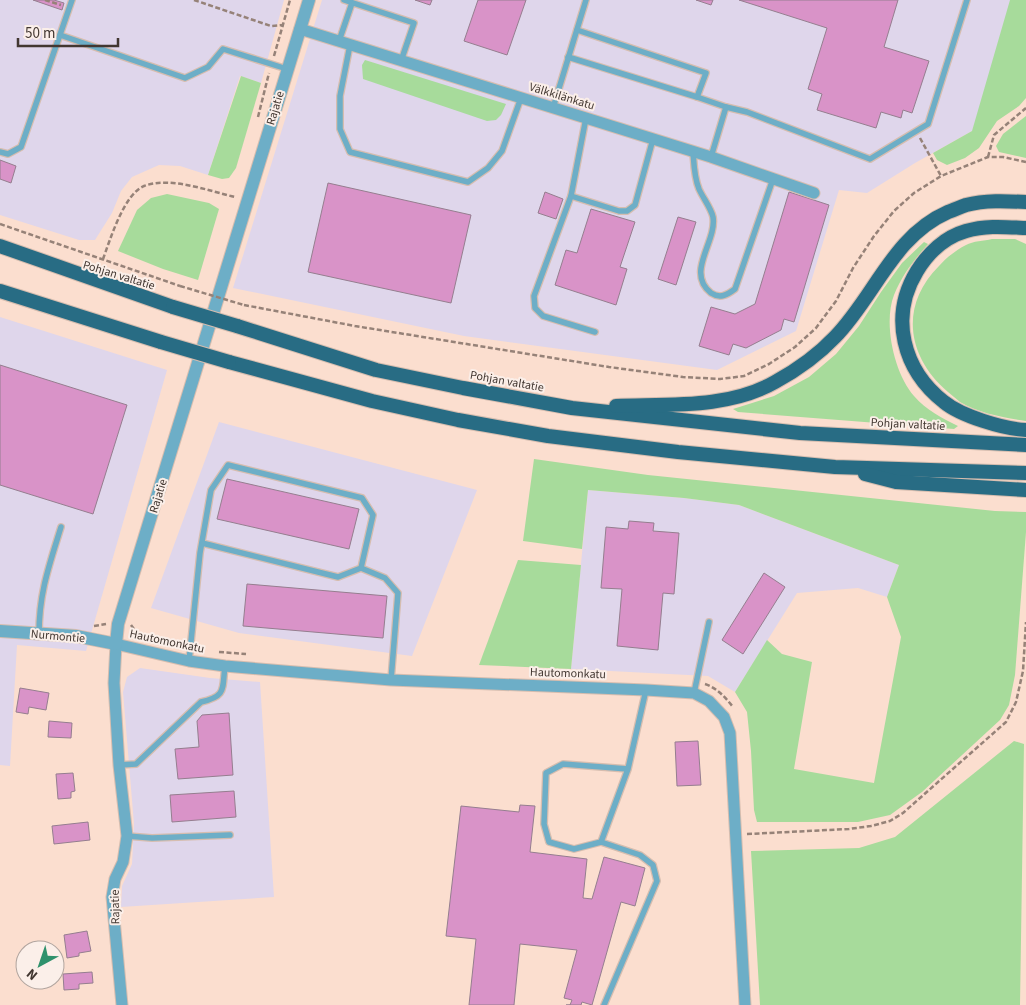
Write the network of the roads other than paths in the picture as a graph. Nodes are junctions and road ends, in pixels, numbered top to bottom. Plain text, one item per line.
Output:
1 (72, 0) edge
2 (309, 0) edge
3 (344, 0) edge
4 (586, 0) edge
5 (967, 0) edge
6 (352, 3) junction
7 (300, 29) junction
8 (577, 30) junction
9 (60, 35) junction
10 (344, 43) junction
11 (568, 57) junction
12 (402, 61) junction
13 (287, 69) junction
14 (697, 97) junction
15 (521, 98) junction
16 (726, 107) junction
17 (553, 108) junction
18 (586, 118) junction
19 (653, 139) junction
20 (0, 152) edge
21 (693, 152) junction
22 (711, 157) junction
23 (773, 179) junction
24 (814, 193) dead end
25 (571, 196) junction
26 (1026, 202) edge
27 (1026, 228) edge
28 (0, 246) edge
29 (0, 254) edge
30 (0, 291) edge
31 (172, 307) junction
32 (595, 332) dead end
33 (572, 408) junction
34 (1022, 430) edge
35 (1022, 445) edge
36 (835, 467) junction
37 (1020, 473) edge
38 (1019, 490) edge
39 (61, 528) dead end
40 (202, 543) junction
41 (361, 568) junction
42 (709, 622) dead end
43 (0, 631) edge
44 (39, 634) junction
45 (116, 644) junction
46 (189, 661) junction
47 (225, 666) junction
48 (391, 680) junction
49 (646, 690) junction
50 (694, 693) junction
51 (120, 765) junction
52 (628, 769) junction
53 (230, 835) dead end
54 (127, 836) junction
55 (601, 842) junction
56 (122, 1005) edge
57 (604, 1005) edge
58 (745, 1005) edge

1 - 9 lane
2 - 7 street, Rajatie
3 - 6 lane
4 - 8 lane
5 - 16 lane
6 - 10 lane
6 - 12 lane
7 - 10 street, Välkkilänkatu
7 - 13 street, Rajatie
8 - 11 lane
8 - 14 lane
9 - 13 lane
9 - 20 lane
10 - 12 street, Välkkilänkatu
10 - 15 lane
11 - 14 lane
11 - 17 lane
12 - 15 street, Välkkilänkatu
13 - 45 street, Rajatie
14 - 16 lane
15 - 17 street, Välkkilänkatu
16 - 22 lane
17 - 18 street, Välkkilänkatu
18 - 19 street, Välkkilänkatu
18 - 25 lane
19 - 21 street, Välkkilänkatu
19 - 25 lane
21 - 22 street, Välkkilänkatu
21 - 23 lane
22 - 23 street, Välkkilänkatu
23 - 24 street, Välkkilänkatu
25 - 32 lane
26 - 33 highway
27 - 34 highway
28 - 31 highway
29 - 31 highway, Pohjan valtatie
30 - 36 highway, bridge
31 - 33 highway, Pohjan valtatie, bridge
33 - 35 highway, Pohjan valtatie
36 - 37 highway
36 - 38 highway
39 - 44 lane
40 - 41 lane
40 - 41 lane
40 - 46 lane
41 - 48 lane
42 - 50 lane
43 - 44 street, Nurmontie
44 - 45 street, Nurmontie
45 - 46 street, Hautomonkatu
45 - 51 street, Rajatie
46 - 47 street, Hautomonkatu
47 - 48 street, Hautomonkatu
47 - 51 lane
48 - 49 street, Hautomonkatu
49 - 50 street, Hautomonkatu
49 - 52 lane
50 - 58 street
51 - 54 street, Rajatie
52 - 55 lane
52 - 55 lane
53 - 54 lane
54 - 56 street, Rajatie
55 - 57 lane

